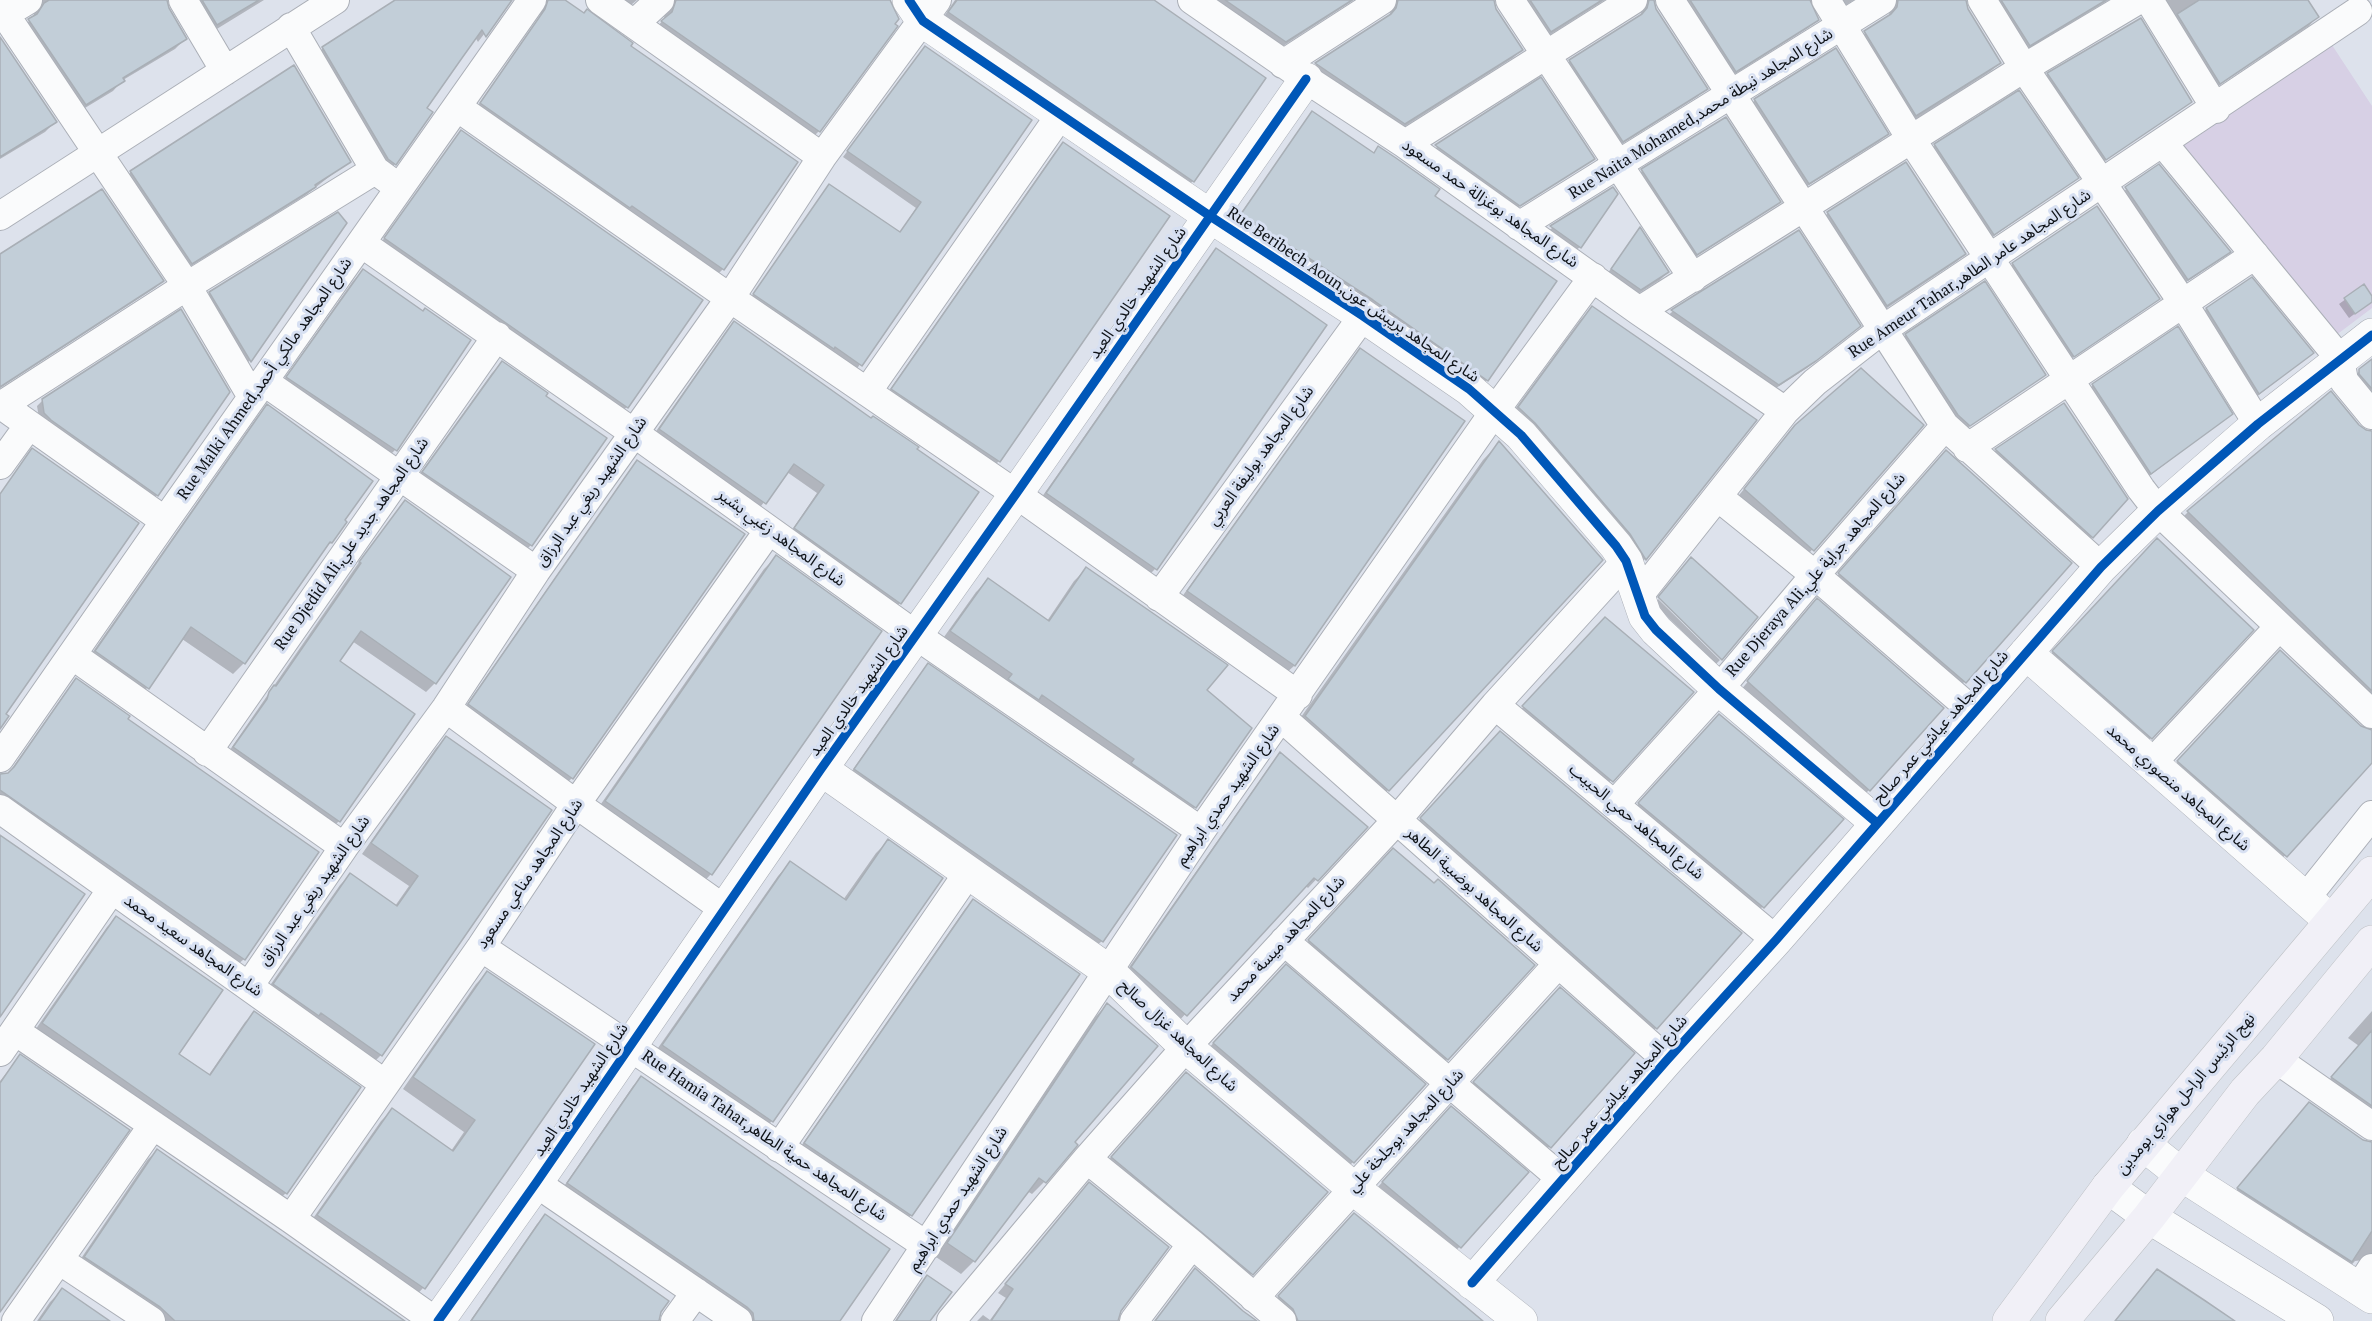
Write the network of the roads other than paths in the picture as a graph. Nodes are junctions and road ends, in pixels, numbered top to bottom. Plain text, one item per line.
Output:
1 (183, 0) edge
2 (335, 0) edge
3 (531, 0) edge
4 (600, 0) edge
5 (660, 0) edge
6 (1192, 0) edge
7 (1382, 0) edge
8 (1510, 0) edge
9 (1633, 0) edge
10 (1670, 0) edge
11 (1826, 0) edge
12 (1882, 0) edge
13 (1983, 0) edge
14 (2153, 2) edge
15 (923, 7) edge
16 (8, 9) edge
17 (2361, 14) edge
18 (634, 24) junction
19 (1841, 26) junction
20 (291, 27) junction
21 (1546, 56) junction
22 (2024, 68) junction
23 (225, 71) junction
24 (1295, 72) junction
25 (1730, 96) junction
26 (457, 107) junction
27 (2216, 109) junction
28 (1061, 114) junction
29 (1911, 139) junction
30 (2163, 143) junction
31 (1405, 144) junction
32 (97, 152) junction
33 (822, 157) junction
34 (1618, 165) junction
35 (375, 170) junction
36 (2102, 185) junction
37 (399, 188) junction
38 (1802, 207) junction
39 (0, 216) edge
40 (1210, 216) junction
41 (1519, 226) junction
42 (361, 243) junction
43 (2255, 255) junction
44 (1990, 260) junction
45 (1593, 277) junction
46 (1693, 278) junction
47 (187, 286) junction
48 (729, 298) junction
49 (2183, 303) junction
50 (1640, 311) junction
51 (1363, 316) junction
52 (1882, 330) junction
53 (2372, 335) edge
54 (497, 336) junction
55 (2340, 359) junction
56 (2069, 380) junction
57 (258, 389) junction
58 (867, 392) junction
59 (1, 405) edge
60 (1785, 411) junction
61 (1494, 412) junction
62 (2372, 415) edge
63 (2258, 424) junction
64 (28, 425) junction
65 (1945, 426) junction
66 (634, 433) junction
67 (1967, 448) junction
68 (0, 465) edge
69 (400, 476) junction
70 (1016, 495) junction
71 (1718, 497) junction
72 (2158, 511) junction
73 (165, 520) junction
74 (769, 530) junction
75 (1626, 561) junction
76 (2101, 567) junction
77 (536, 571) junction
78 (1815, 575) junction
79 (1159, 597) junction
80 (1637, 598) junction
81 (2279, 627) junction
82 (917, 636) junction
83 (2026, 653) junction
84 (72, 655) junction
85 (1719, 689) junction
86 (1298, 695) junction
87 (1495, 705) junction
88 (446, 708) junction
89 (1974, 712) junction
90 (2372, 714) edge
91 (1282, 718) junction
92 (207, 752) junction
93 (0, 758) edge
94 (2151, 764) junction
95 (821, 769) junction
96 (576, 804) junction
97 (1615, 804) junction
98 (0, 809) edge
99 (2372, 815) edge
100 (1396, 821) junction
101 (1877, 823) junction
102 (1201, 831) junction
103 (344, 847) junction
104 (968, 873) junction
105 (2372, 873) edge
106 (112, 889) junction
107 (2305, 899) junction
108 (724, 909) junction
109 (2331, 921) junction
110 (1776, 940) junction
111 (1284, 941) junction
112 (2371, 944) edge
113 (481, 947) junction
114 (1557, 964) junction
115 (1107, 970) junction
116 (249, 986) junction
117 (8, 1042) edge
118 (630, 1045) junction
119 (1186, 1047) junction
120 (2276, 1059) junction
121 (1667, 1060) junction
122 (385, 1084) junction
123 (1448, 1084) junction
124 (153, 1125) junction
125 (2372, 1126) edge
126 (2143, 1144) junction
127 (779, 1148) junction
128 (1087, 1159) junction
129 (2182, 1175) junction
130 (1563, 1180) junction
131 (536, 1184) junction
132 (2108, 1187) junction
133 (1353, 1188) junction
134 (2149, 1217) junction
135 (291, 1219) junction
136 (1192, 1244) junction
137 (927, 1246) junction
138 (59, 1260) junction
139 (1472, 1283) junction
140 (2368, 1285) edge
141 (696, 1292) junction
142 (1254, 1298) junction
143 (1516, 1320) edge
144 (16, 1321) edge
145 (151, 1321) edge
146 (436, 1321) edge
147 (675, 1321) edge
148 (738, 1321) edge
149 (876, 1321) edge
150 (951, 1321) edge
151 (1134, 1321) edge
152 (1282, 1321) edge
153 (2009, 1321) edge
154 (2062, 1321) edge
155 (2317, 1321) edge

1 - 23 street
2 - 20 street
3 - 26 street, Rue Malki Ahmed,شارع المجاهد مالكي أحمد
4 - 18 street
5 - 18 street
6 - 24 street, شارع المجاهد بوغزالة حمد مسعود
7 - 24 street
8 - 21 street
9 - 21 street
10 - 25 street
11 - 19 street
12 - 19 street, Rue Naita Mohamed,شارع المجاهد نيطة محمد
13 - 22 street
14 - 22 street
14 - 27 street
15 - 28 street, Rue Beribech Aoun,شارع المجاهد بريبش عون
15 - 33 street, شارع الشهيد ريغي عبد الرزاق
16 - 32 street
17 - 27 street, Rue Ameur Tahar,شارع المجاهد عامر الطاهر
18 - 33 street
19 - 25 street, Rue Naita Mohamed,شارع المجاهد نيطة محمد
19 - 29 street
20 - 23 street
20 - 35 street
21 - 31 street
21 - 34 street
22 - 29 street
22 - 36 street
23 - 32 street
24 - 31 street, شارع المجاهد بوغزالة حمد مسعود
24 - 40 street, شارع الشهيد خالدي العيد
25 - 34 street, Rue Naita Mohamed,شارع المجاهد نيطة محمد
25 - 38 street
26 - 37 street, Rue Malki Ahmed,شارع المجاهد مالكي أحمد
26 - 48 street
27 - 30 street, Rue Ameur Tahar,شارع المجاهد عامر الطاهر
28 - 40 street, Rue Beribech Aoun,شارع المجاهد بريبش عون
28 - 58 street
29 - 38 street
29 - 44 street
30 - 36 street, Rue Ameur Tahar,شارع المجاهد عامر الطاهر
30 - 43 street
31 - 41 street, شارع المجاهد بوغزالة حمد مسعود
32 - 39 street
32 - 47 street
33 - 48 street, شارع الشهيد ريغي عبد الرزاق
34 - 41 street, Rue Naita Mohamed,شارع المجاهد نيطة محمد
34 - 46 street
35 - 37 street
35 - 47 street
36 - 44 street, Rue Ameur Tahar,شارع المجاهد عامر الطاهر
36 - 49 street
37 - 42 street, Rue Malki Ahmed,شارع المجاهد مالكي أحمد
38 - 46 street
38 - 52 street
40 - 51 street, Rue Beribech Aoun,شارع المجاهد بريبش عون
40 - 70 street, شارع الشهيد خالدي العيد
41 - 45 street, شارع المجاهد بوغزالة حمد مسعود
42 - 54 street, شارع المجاهد زغبي بشير
42 - 57 street, Rue Malki Ahmed,شارع المجاهد مالكي أحمد
43 - 49 street
43 - 55 street
44 - 52 street, Rue Ameur Tahar,شارع المجاهد عامر الطاهر
44 - 56 street
45 - 50 street, شارع المجاهد بوغزالة حمد مسعود
45 - 61 street, شارع الشهيد حمدي ابراهيم
46 - 50 street
47 - 57 street
47 - 59 street
48 - 58 street
48 - 66 street, شارع الشهيد ريغي عبد الرزاق
49 - 56 street
49 - 63 street
50 - 60 street, شارع المجاهد بوغزالة حمد مسعود
51 - 61 street, Rue Beribech Aoun,شارع المجاهد بريبش عون
51 - 79 street, شارع المجاهد بوليفة العربي
52 - 60 street, Rue Ameur Tahar,شارع المجاهد عامر الطاهر
52 - 65 street
53 - 55 street, شارع المجاهد عياشي عمر صالح
54 - 66 street, شارع المجاهد زغبي بشير
54 - 69 street, Rue Djedid Ali,شارع المجاهد جديد علي
55 - 62 street
55 - 63 street, شارع المجاهد عياشي عمر صالح
56 - 67 street
56 - 72 street
57 - 69 street
57 - 73 street, Rue Malki Ahmed,شارع المجاهد مالكي أحمد
58 - 70 street
59 - 64 street
60 - 71 street, Rue Ameur Tahar,شارع المجاهد عامر الطاهر
61 - 75 street, Rue Beribech Aoun,شارع المجاهد بريبش عون
61 - 86 street, شارع الشهيد حمدي ابراهيم
63 - 72 street, شارع المجاهد عياشي عمر صالح
64 - 68 street
64 - 73 street
65 - 67 street
65 - 78 street, Rue Djeraya Ali,شارع المجاهد جراية علي
66 - 74 street, شارع المجاهد زغبي بشير
66 - 77 street, شارع الشهيد ريغي عبد الرزاق
67 - 76 street
69 - 77 street
69 - 92 street, Rue Djedid Ali,شارع المجاهد جديد علي
70 - 79 street
70 - 82 street, شارع الشهيد خالدي العيد
71 - 78 street
71 - 80 street, Rue Ameur Tahar,شارع المجاهد عامر الطاهر
72 - 76 street, شارع المجاهد عياشي عمر صالح
72 - 81 street
73 - 84 street, Rue Malki Ahmed,شارع المجاهد مالكي أحمد
74 - 82 street, شارع المجاهد زغبي بشير
74 - 96 street, شارع المجاهد مناعي مسعود
75 - 80 street, Rue Beribech Aoun,شارع المجاهد بريبش عون
75 - 87 street, شارع المجاهد ميسة محمد
76 - 83 street, شارع المجاهد عياشي عمر صالح
77 - 88 street, شارع الشهيد ريغي عبد الرزاق
78 - 85 street, Rue Djeraya Ali,شارع المجاهد جراية علي
78 - 89 street
79 - 86 street
80 - 85 street, Rue Beribech Aoun,شارع المجاهد بريبش عون
81 - 90 street
81 - 94 street
82 - 95 street, شارع الشهيد خالدي العيد
82 - 102 street, شارع المجاهد زغبي بشير
83 - 89 street, شارع المجاهد عياشي عمر صالح
83 - 94 street, شارع المجاهد منصوري محمد
84 - 92 street
84 - 93 street, Rue Malki Ahmed,شارع المجاهد مالكي أحمد
85 - 97 street, Rue Djeraya Ali,شارع المجاهد جراية علي
85 - 101 street, Rue Beribech Aoun,شارع المجاهد بريبش عون
86 - 91 street, شارع الشهيد حمدي ابراهيم
87 - 97 street, شارع المجاهد حمي الحبيب
87 - 100 street, شارع المجاهد ميسة محمد
88 - 96 street
88 - 103 street, شارع الشهيد ريغي عبد الرزاق
89 - 101 street, شارع المجاهد عياشي عمر صالح
91 - 100 street, شارع المجاهد بوضبية الطاهر
91 - 102 street, شارع الشهيد حمدي ابراهيم
92 - 103 street
94 - 107 street, شارع المجاهد منصوري محمد
95 - 104 street, شارع المجاهد غزال صالح
95 - 108 street, شارع الشهيد خالدي العيد
96 - 108 street
96 - 113 street, شارع المجاهد مناعي مسعود
97 - 110 street, شارع المجاهد حمي الحبيب
98 - 106 street, شارع المجاهد سعيد محمد
99 - 107 street
100 - 111 street, شارع المجاهد ميسة محمد
100 - 114 street, شارع المجاهد بوضبية الطاهر
101 - 110 street, شارع المجاهد عياشي عمر صالح
102 - 115 street, شارع الشهيد حمدي ابراهيم
103 - 116 street, شارع الشهيد ريغي عبد الرزاق
104 - 115 street, شارع المجاهد غزال صالح
104 - 127 street
105 - 109 main road, نهج الرئيس الراحل هواري بومدين
106 - 116 street, شارع المجاهد سعيد محمد
106 - 117 street
107 - 109 street, شارع المجاهد منصوري محمد
108 - 118 street, شارع الشهيد خالدي العيد
109 - 126 main road, نهج الرئيس الراحل هواري بومدين
110 - 121 street, شارع المجاهد عياشي عمر صالح
111 - 119 street, شارع المجاهد ميسة محمد
111 - 123 street
112 - 120 main road
113 - 118 street, Rue Hamia Tahar,شارع المجاهد حمية الطاهر
113 - 122 street, شارع المجاهد مناعي مسعود
114 - 121 street, شارع المجاهد بوضبية الطاهر
114 - 123 street, شارع المجاهد بوجلخة علي
115 - 119 street, شارع المجاهد غزال صالح
115 - 137 street, شارع الشهيد حمدي ابراهيم
116 - 122 street, شارع المجاهد سعيد محمد
117 - 124 street
118 - 127 street, Rue Hamia Tahar,شارع المجاهد حمية الطاهر
118 - 131 street, شارع الشهيد خالدي العيد
119 - 128 street, شارع المجاهد ميسة محمد
119 - 133 street, شارع المجاهد غزال صالح
120 - 125 street
120 - 129 main road
121 - 130 street, شارع المجاهد عياشي عمر صالح
122 - 135 street, شارع المجاهد مناعي مسعود
123 - 130 street
123 - 133 street, شارع المجاهد بوجلخة علي
124 - 135 street
124 - 138 street
126 - 129 street
126 - 132 main road, نهج الرئيس الراحل هواري بومدين
127 - 137 street, Rue Hamia Tahar,شارع المجاهد حمية الطاهر
128 - 136 street
128 - 150 street, شارع المجاهد ميسة محمد
129 - 134 main road
129 - 140 street
130 - 139 street, شارع المجاهد عياشي عمر صالح
131 - 141 street
131 - 146 street, شارع الشهيد خالدي العيد
132 - 134 street
132 - 153 main road, نهج الرئيس الراحل هواري بومدين
133 - 139 street, شارع المجاهد غزال صالح
133 - 142 street, شارع المجاهد بوجلخة علي
134 - 154 main road
134 - 155 street
135 - 146 street
136 - 142 street
136 - 151 street
137 - 149 street, شارع الشهيد حمدي ابراهيم
138 - 144 street
138 - 145 street
139 - 143 street, شارع المجاهد غزال صالح
141 - 147 street
141 - 148 street
142 - 152 street

